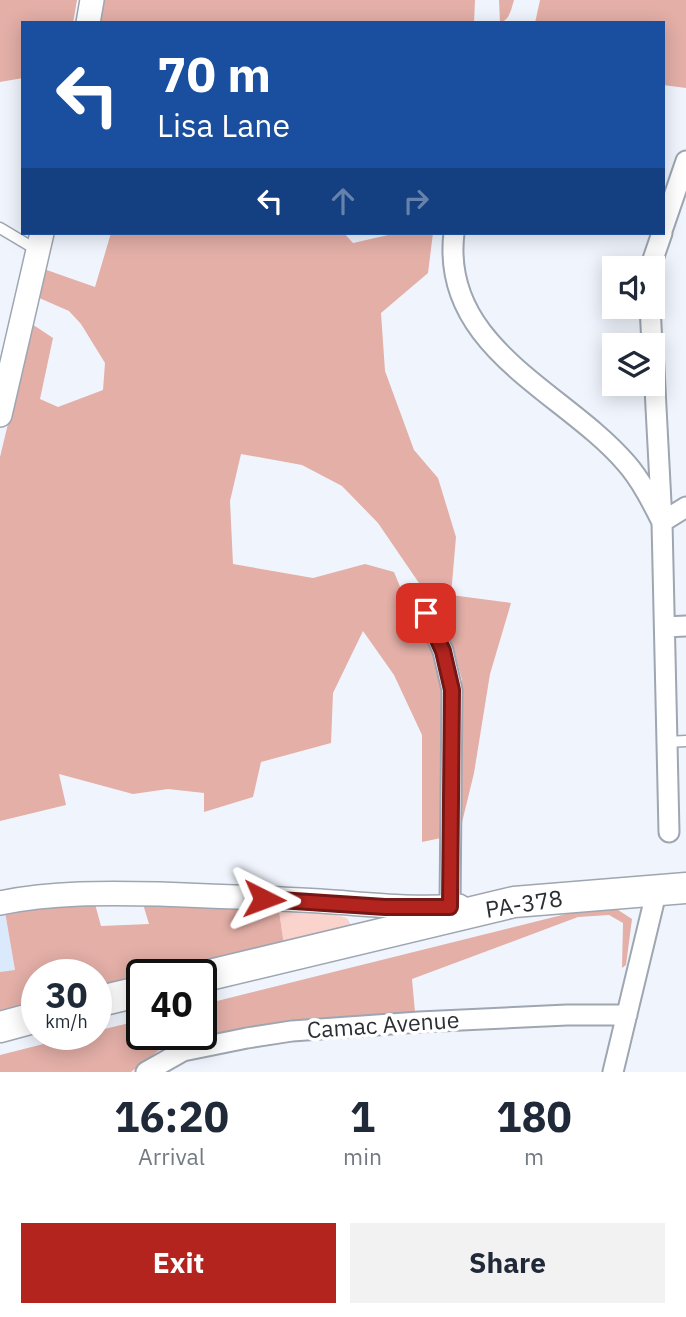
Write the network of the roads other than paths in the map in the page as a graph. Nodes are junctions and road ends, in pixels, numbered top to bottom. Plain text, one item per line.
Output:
1 (92, 0) edge
2 (88, 21) edge
3 (686, 161) edge
4 (665, 221) edge
5 (0, 228) edge
6 (454, 235) edge
7 (660, 235) edge
8 (40, 242) edge
9 (654, 256) edge
10 (655, 396) edge
11 (0, 415) edge
12 (686, 507) edge
13 (662, 522) junction
14 (426, 613) dead end
15 (665, 626) junction
16 (686, 626) edge
17 (676, 741) edge
18 (670, 832) dead end
19 (672, 888) edge
20 (514, 902) junction
21 (0, 903) edge
22 (450, 907) junction
23 (217, 973) edge
24 (627, 1014) junction
25 (21, 1021) edge
26 (0, 1027) edge
27 (146, 1072) edge
28 (613, 1072) edge

1 - 2 street
3 - 4 street
5 - 8 lane
6 - 13 street
7 - 9 street
8 - 11 street
10 - 13 street
12 - 13 street
13 - 15 street
14 - 22 street
15 - 16 street
15 - 17 street
17 - 18 street
19 - 20 main road, PA-378
19 - 24 street
20 - 22 street
20 - 23 main road, PA-378
21 - 22 street
24 - 27 street, Camac Avenue
24 - 28 street
25 - 26 main road

